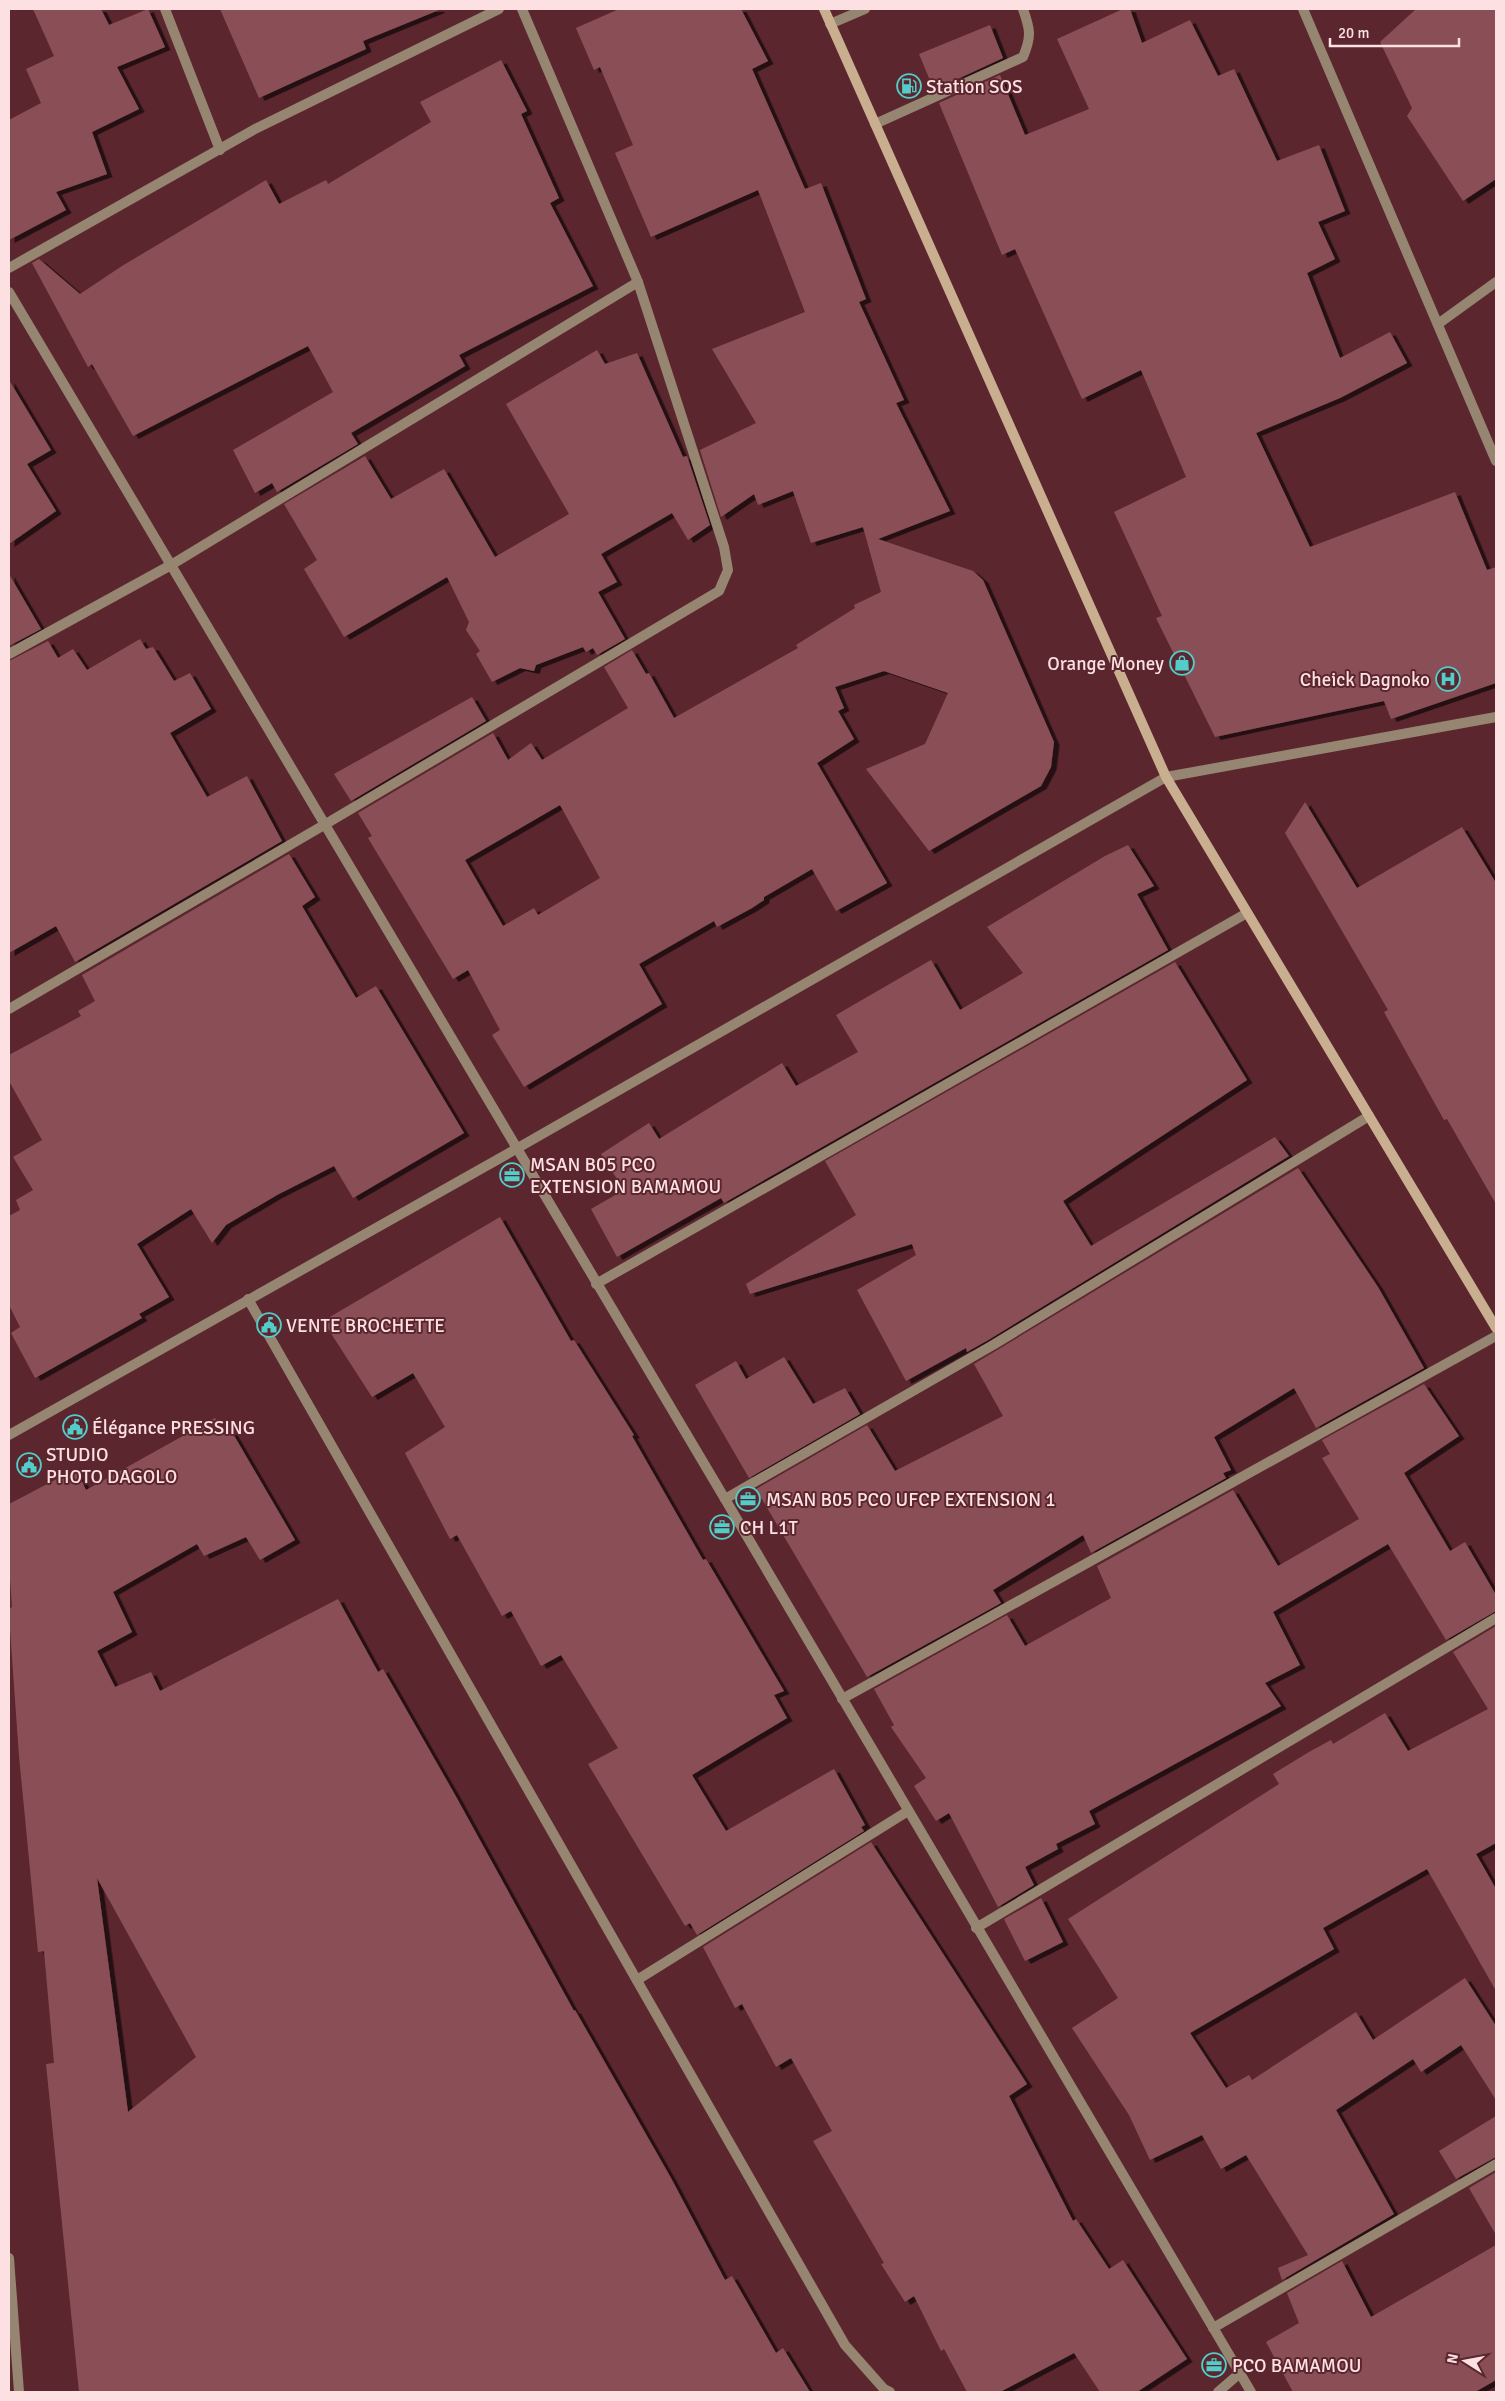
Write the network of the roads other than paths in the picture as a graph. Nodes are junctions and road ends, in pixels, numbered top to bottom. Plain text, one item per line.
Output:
1 (165, 9) edge
2 (499, 9) edge
3 (522, 9) edge
4 (824, 9) edge
5 (865, 9) edge
6 (1023, 9) edge
7 (1303, 9) edge
8 (830, 24) junction
9 (875, 124) junction
10 (220, 150) junction
11 (9, 268) edge
12 (638, 282) junction
13 (1496, 282) edge
14 (9, 292) edge
15 (1438, 324) junction
16 (1496, 461) edge
17 (171, 565) junction
18 (9, 654) edge
19 (1496, 717) edge
20 (1166, 777) junction
21 (324, 825) junction
22 (1247, 912) junction
23 (9, 1009) edge
24 (1369, 1116) junction
25 (516, 1148) junction
26 (596, 1284) junction
27 (248, 1299) junction
28 (1496, 1328) edge
29 (1496, 1336) edge
30 (9, 1435) edge
31 (725, 1499) junction
32 (1496, 1618) edge
33 (842, 1699) junction
34 (908, 1811) junction
35 (976, 1928) junction
36 (637, 1980) junction
37 (1496, 2164) edge
38 (9, 2258) edge
39 (1214, 2328) junction
40 (1240, 2373) junction
41 (884, 2391) edge
42 (18, 2392) edge
43 (1218, 2392) edge
44 (1251, 2392) edge

1 - 10 street
2 - 10 street
3 - 12 street
4 - 8 main road
5 - 8 street
6 - 9 street
7 - 15 street
8 - 9 main road
9 - 20 main road
10 - 11 street
12 - 17 street
12 - 21 street
13 - 15 street
14 - 17 street
15 - 16 street
17 - 18 street
17 - 21 street
19 - 20 street
20 - 22 main road
20 - 25 street
21 - 23 street
21 - 25 street
22 - 24 main road
22 - 26 street
24 - 28 main road
24 - 31 street
25 - 26 street
25 - 27 street
26 - 31 street
27 - 30 street
27 - 36 street
29 - 33 street
31 - 33 street
32 - 35 street
33 - 34 street
34 - 35 street
34 - 36 street
35 - 39 street
36 - 41 street
37 - 39 street
38 - 42 street
39 - 40 street
40 - 43 street
40 - 44 street

